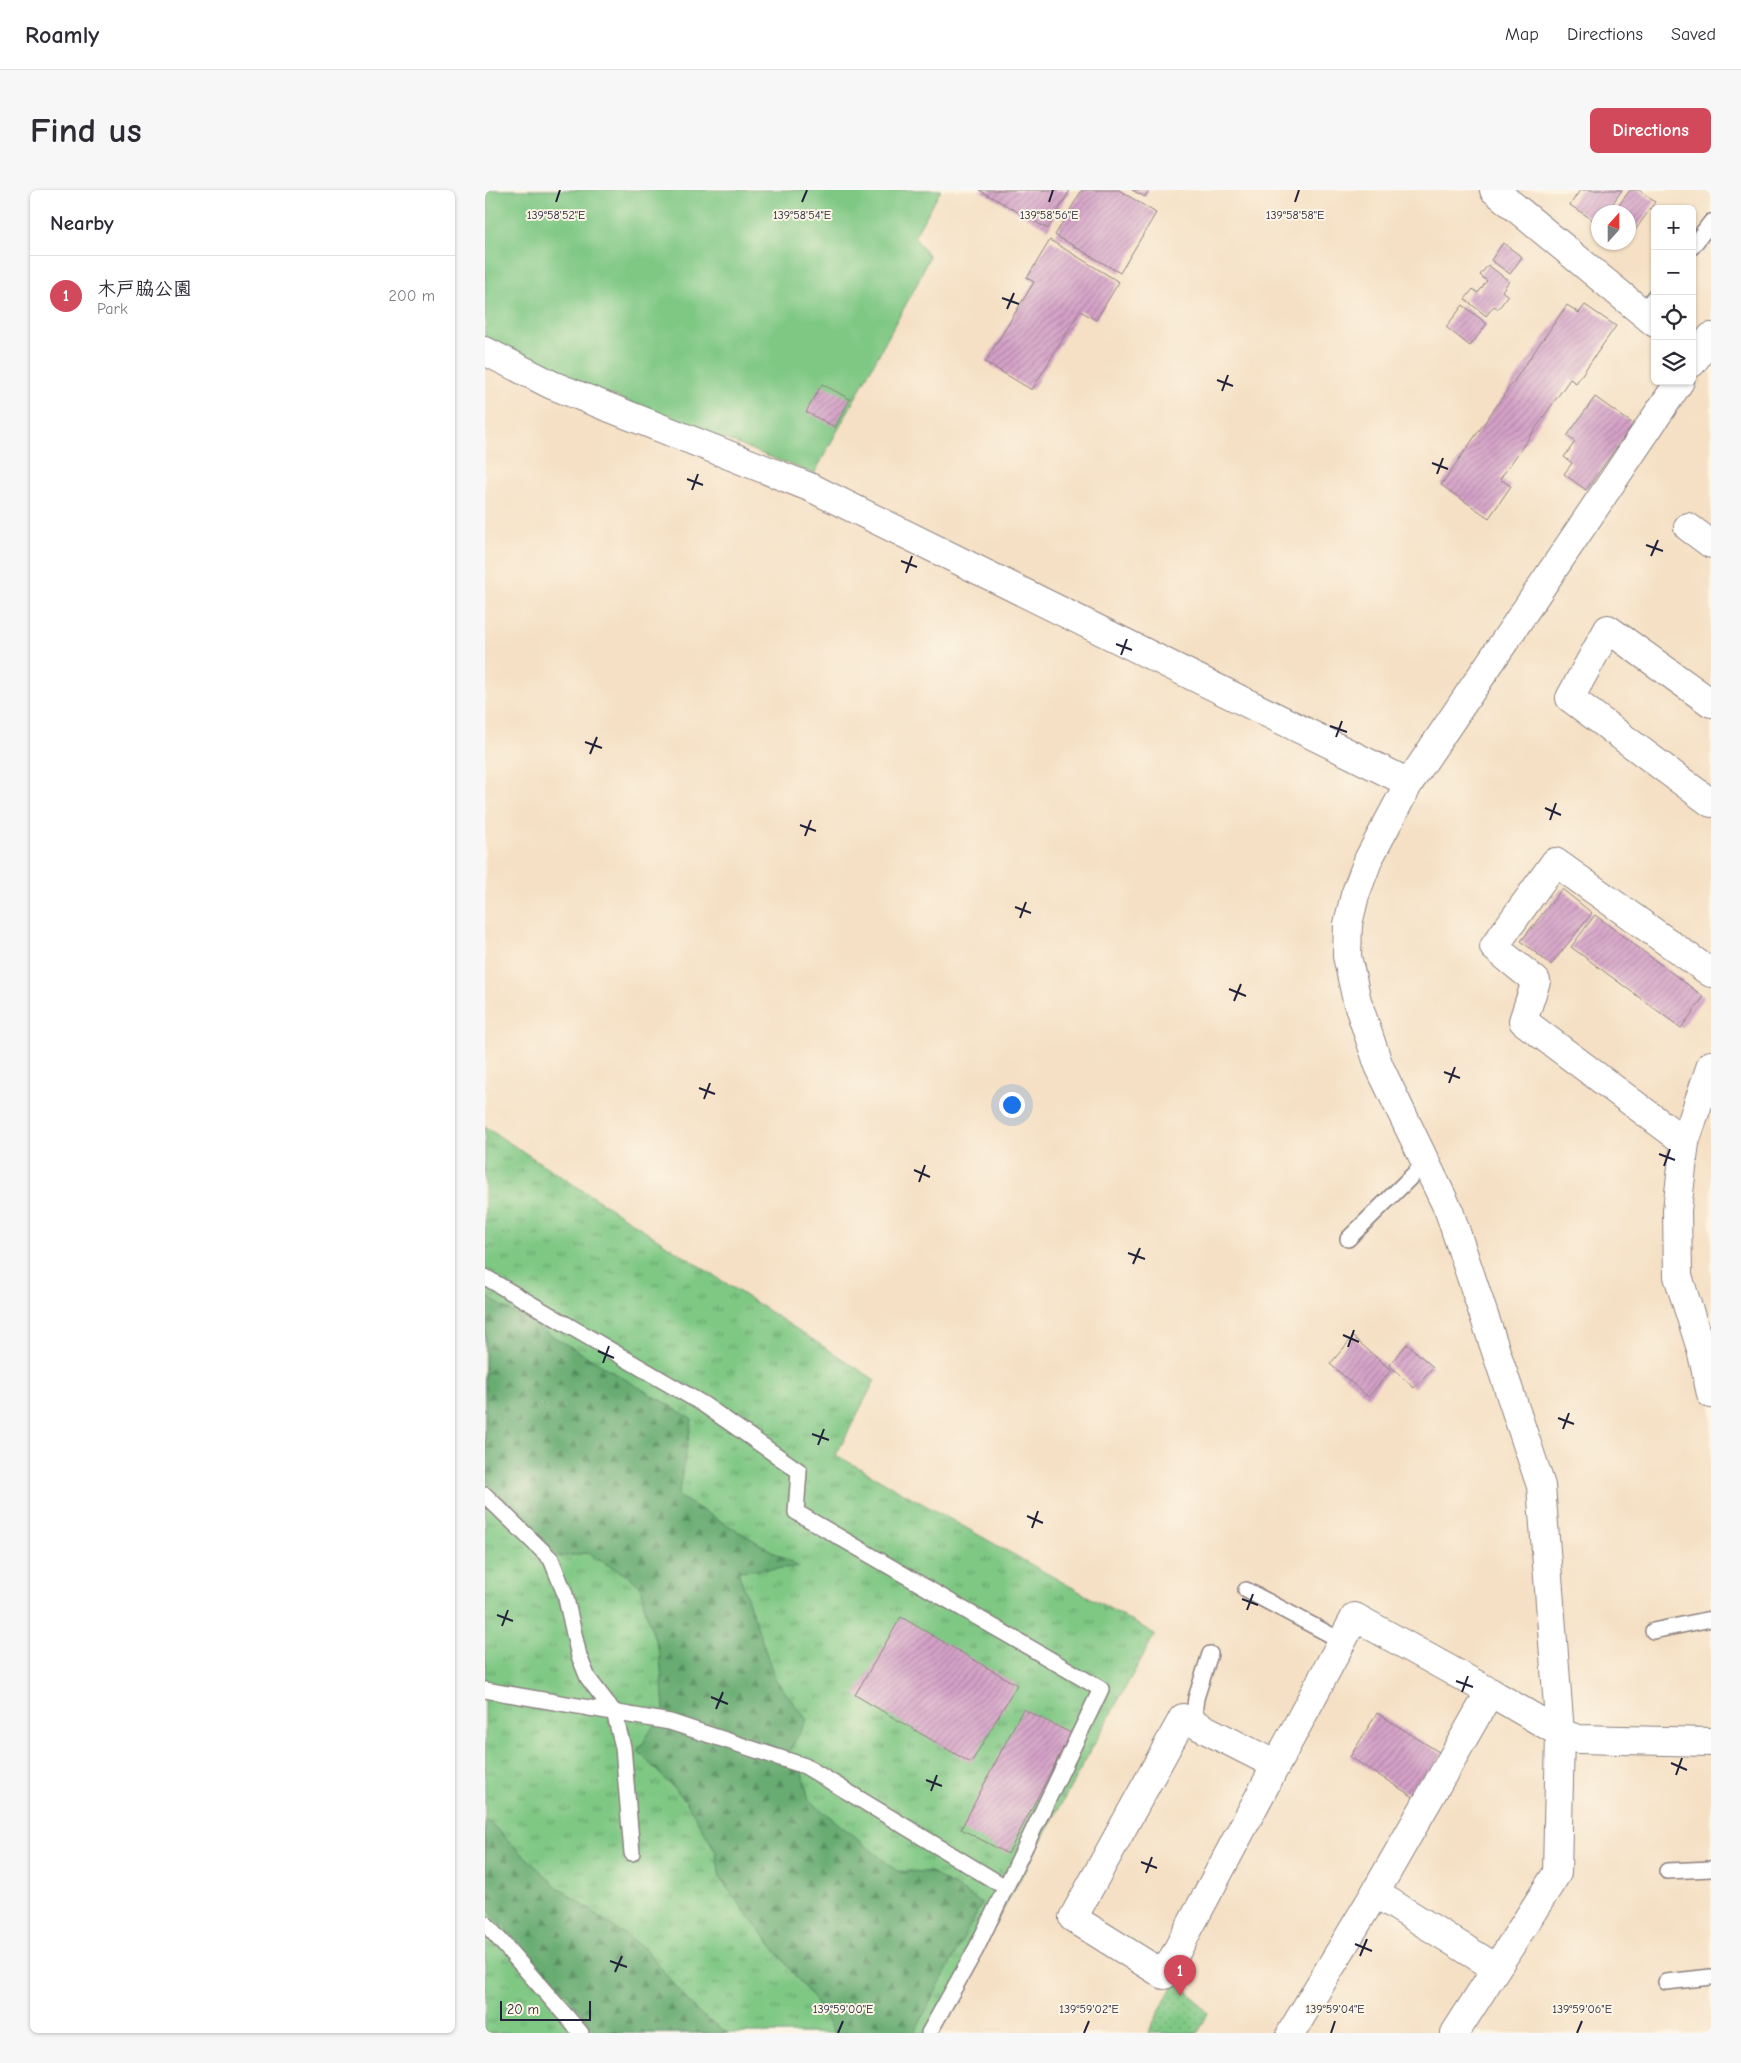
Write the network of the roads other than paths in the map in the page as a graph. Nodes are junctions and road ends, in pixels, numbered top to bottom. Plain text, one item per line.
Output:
1 (1494, 190) edge
2 (1711, 222) edge
3 (1696, 242) edge
4 (1651, 311) edge
5 (485, 351) edge
6 (1677, 385) edge
7 (1688, 527) dead end
8 (1711, 544) edge
9 (1711, 703) edge
10 (1409, 783) junction
11 (1711, 803) edge
12 (1711, 973) edge
13 (1711, 1065) edge
14 (1685, 1142) junction
15 (1425, 1163) junction
16 (1348, 1238) dead end
17 (485, 1277) edge
18 (1711, 1394) edge
19 (485, 1495) edge
20 (1246, 1590) dead end
21 (1711, 1619) edge
22 (1653, 1631) dead end
23 (1342, 1642) junction
24 (1210, 1654) dead end
25 (485, 1690) edge
26 (1490, 1692) junction
27 (613, 1712) junction
28 (1193, 1722) junction
29 (1560, 1733) junction
30 (1711, 1742) edge
31 (1276, 1765) junction
32 (632, 1853) dead end
33 (1711, 1869) edge
34 (1667, 1871) dead end
35 (1005, 1887) junction
36 (1375, 1893) junction
37 (485, 1923) edge
38 (1496, 1968) junction
39 (1711, 1977) edge
40 (1666, 1982) dead end
41 (581, 2033) edge
42 (929, 2033) edge
43 (1291, 2033) edge
44 (1455, 2033) edge

1 - 4 street
2 - 3 lane
5 - 10 street
6 - 10 street
7 - 8 street
9 - 11 street
10 - 15 street
12 - 14 street
13 - 14 street
14 - 18 street
15 - 16 lane
15 - 29 street
17 - 35 lane
19 - 27 lane
20 - 23 lane
21 - 22 lane
23 - 26 street
23 - 31 street
24 - 28 lane
25 - 27 lane
26 - 29 street
26 - 36 street
27 - 32 lane
27 - 35 lane
28 - 31 street
28 - 31 street
29 - 30 street
29 - 38 street
33 - 34 lane
35 - 42 lane
36 - 38 street
36 - 43 street
37 - 41 lane
38 - 44 street
39 - 40 lane

